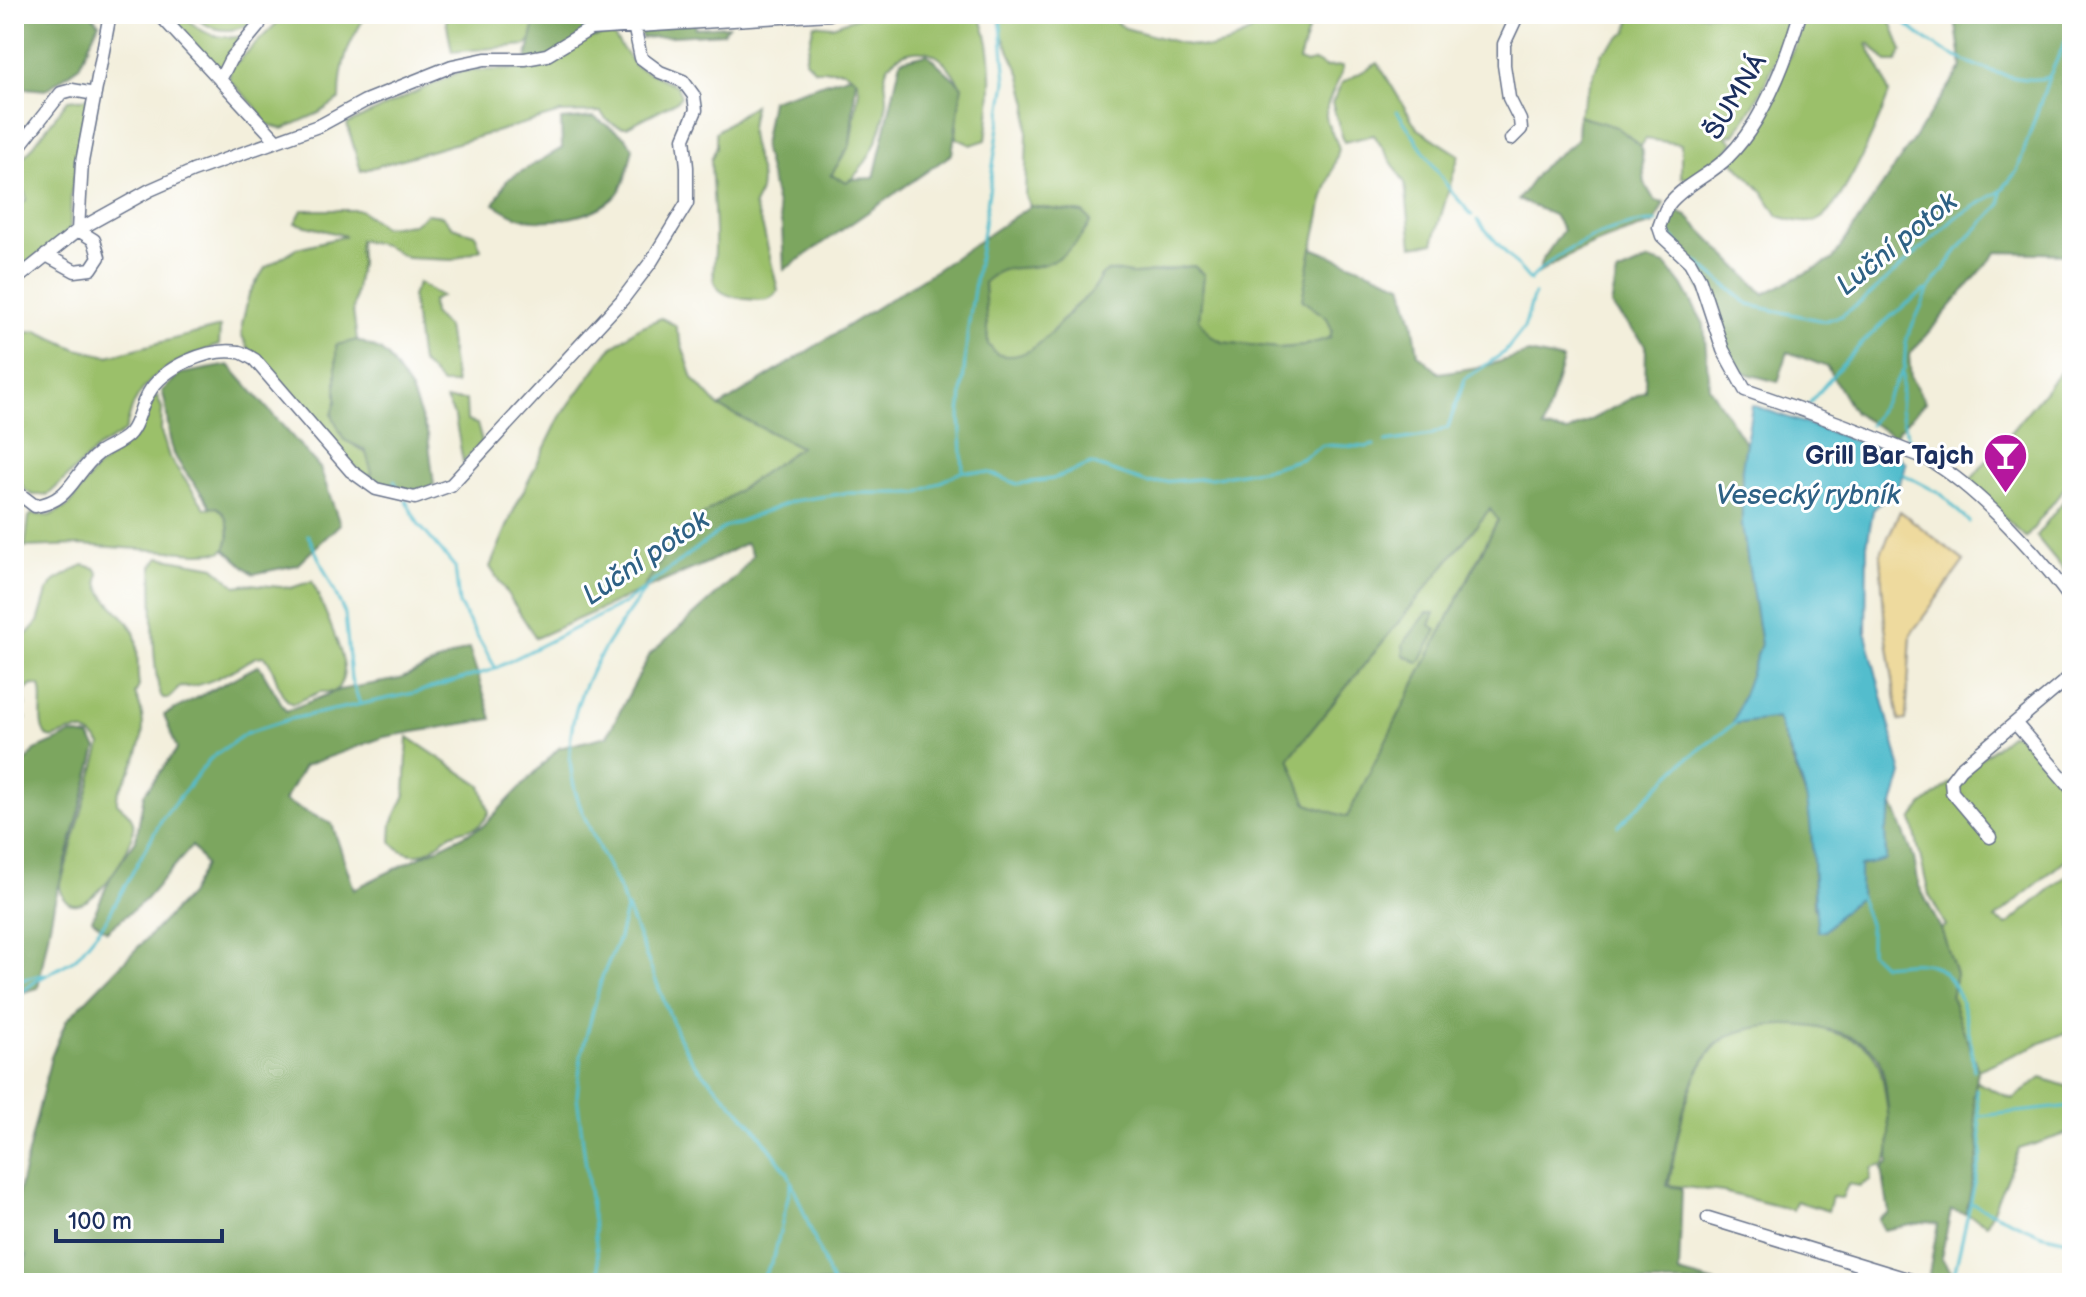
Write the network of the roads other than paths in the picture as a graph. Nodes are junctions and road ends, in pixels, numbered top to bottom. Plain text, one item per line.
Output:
1 (110, 14) edge
2 (159, 14) edge
3 (830, 14) edge
4 (1518, 14) edge
5 (1800, 14) edge
6 (259, 25) dead end
7 (634, 25) junction
8 (220, 80) junction
9 (95, 94) junction
10 (1511, 139) dead end
11 (276, 140) junction
12 (14, 153) edge
13 (78, 230) junction
14 (46, 255) junction
15 (14, 281) edge
16 (14, 487) edge
17 (2072, 601) edge
18 (2072, 675) edge
19 (2016, 724) junction
20 (2072, 789) edge
21 (1990, 837) dead end
22 (1708, 1218) dead end
23 (1920, 1283) edge

1 - 9 street
2 - 8 street
3 - 7 street
4 - 10 street
5 - 17 street, ŠUMNÁ
6 - 8 street
7 - 11 street
7 - 16 street
8 - 11 street
9 - 12 street
9 - 13 street
11 - 13 street
13 - 14 street
13 - 14 street
14 - 15 street
18 - 19 street
19 - 20 street
19 - 21 street
22 - 23 street

